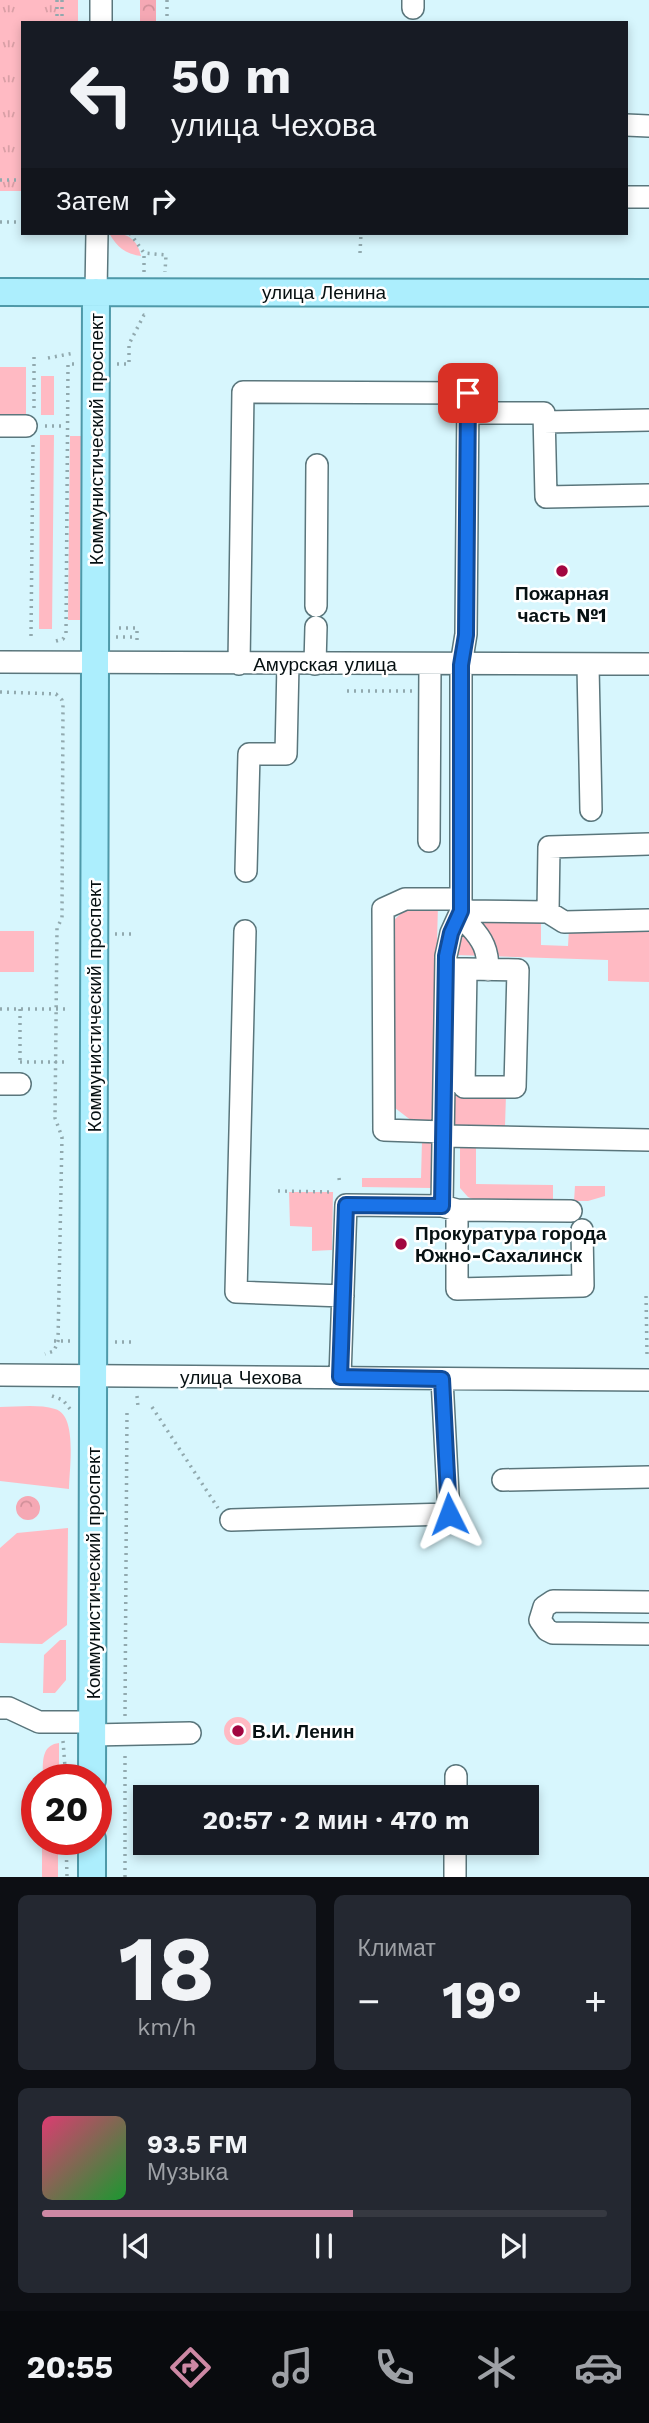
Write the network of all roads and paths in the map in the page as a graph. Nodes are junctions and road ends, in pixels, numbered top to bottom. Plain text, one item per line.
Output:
1 (60, 0) edge
2 (101, 0) edge
3 (167, 0) edge
4 (60, 21) edge
5 (101, 21) edge
6 (167, 21) edge
7 (628, 125) edge
8 (649, 126) edge
9 (0, 180) edge
10 (21, 180) edge
11 (628, 197) edge
12 (649, 197) edge
13 (0, 222) edge
14 (21, 222) edge
15 (97, 235) edge
16 (131, 235) edge
17 (361, 235) edge
18 (360, 253) dead end
19 (166, 254) dead end
20 (0, 292) edge
21 (96, 292) junction
22 (649, 293) edge
23 (156, 316) dead end
24 (74, 353) dead end
25 (34, 357) dead end
26 (48, 358) dead end
27 (68, 364) dead end
28 (129, 364) dead end
29 (468, 403) junction
30 (649, 420) edge
31 (544, 422) junction
32 (0, 426) edge
33 (31, 426) junction
34 (317, 465) dead end
35 (649, 495) edge
36 (119, 628) dead end
37 (31, 636) dead end
38 (25, 641) dead end
39 (37, 641) dead end
40 (49, 641) dead end
41 (137, 641) dead end
42 (0, 662) edge
43 (96, 663) junction
44 (239, 664) junction
45 (288, 664) junction
46 (315, 664) junction
47 (649, 664) edge
48 (430, 665) junction
49 (461, 665) junction
50 (588, 666) junction
51 (347, 691) dead end
52 (430, 691) junction
53 (0, 692) edge
54 (591, 810) dead end
55 (429, 841) dead end
56 (649, 844) edge
57 (246, 871) dead end
58 (464, 907) junction
59 (548, 912) junction
60 (649, 920) edge
61 (245, 931) dead end
62 (116, 934) dead end
63 (136, 934) dead end
64 (456, 969) junction
65 (488, 970) junction
66 (0, 1009) edge
67 (20, 1009) junction
68 (56, 1009) junction
69 (66, 1009) dead end
70 (20, 1062) junction
71 (55, 1062) junction
72 (66, 1062) dead end
73 (10, 1084) edge
74 (443, 1134) junction
75 (649, 1140) edge
76 (278, 1191) dead end
77 (345, 1192) dead end
78 (449, 1208) junction
79 (571, 1211) dead end
80 (582, 1230) dead end
81 (649, 1294) edge
82 (343, 1296) junction
83 (56, 1341) junction
84 (75, 1341) dead end
85 (114, 1342) dead end
86 (134, 1342) dead end
87 (37, 1354) dead end
88 (647, 1354) dead end
89 (0, 1375) edge
90 (93, 1376) junction
91 (340, 1377) junction
92 (442, 1379) junction
93 (649, 1380) edge
94 (137, 1395) dead end
95 (46, 1396) dead end
96 (138, 1407) dead end
97 (152, 1408) dead end
98 (127, 1410) dead end
99 (72, 1415) dead end
100 (649, 1478) edge
101 (503, 1480) dead end
102 (231, 1520) joint
103 (649, 1602) edge
104 (649, 1634) edge
105 (0, 1707) edge
106 (125, 1724) dead end
107 (92, 1728) junction
108 (64, 1730) dead end
109 (190, 1733) dead end
110 (125, 1751) dead end
111 (65, 1764) edge
112 (92, 1764) edge
113 (456, 1776) dead end
114 (456, 1785) edge
115 (66, 1855) edge
116 (92, 1855) edge
117 (455, 1855) edge
118 (66, 1877) edge
119 (92, 1877) edge
120 (125, 1877) edge
121 (455, 1877) edge

1 - 4 path
2 - 5 street
3 - 6 path
7 - 8 street
9 - 10 path
11 - 12 street
13 - 14 path
15 - 21 street, Коммунистический проспект
16 - 19 path
17 - 18 path
20 - 21 main road, улица Ленина
21 - 22 main road, улица Ленина
21 - 43 main road, Коммунистический проспект
23 - 28 path
24 - 26 path
25 - 33 path
27 - 40 path
29 - 31 street
29 - 44 street
29 - 49 street
30 - 31 street
31 - 35 street
32 - 33 street
33 - 37 path
34 - 46 street
36 - 41 path
38 - 39 path
42 - 43 street, Амурская улица
43 - 44 street, Амурская улица
43 - 90 main road, Коммунистический проспект
44 - 45 street, Амурская улица
45 - 46 street, Амурская улица
45 - 57 street
46 - 48 street, Амурская улица
47 - 50 street, Амурская улица
48 - 49 street, Амурская улица
48 - 52 street
49 - 50 street, Амурская улица
49 - 58 street
50 - 54 street
51 - 52 path
52 - 55 street
53 - 68 path
56 - 59 street
58 - 59 street
58 - 64 street
58 - 65 street
58 - 74 street
59 - 60 street
61 - 82 street
62 - 63 path
64 - 65 street
64 - 65 street
64 - 74 street
66 - 67 path
67 - 68 path
67 - 70 path
68 - 69 path
68 - 71 path
70 - 71 path
70 - 73 path
71 - 72 path
71 - 83 path
74 - 75 street
74 - 78 street
76 - 77 path
78 - 79 street
78 - 80 street
78 - 82 street
81 - 88 path
82 - 91 street
83 - 84 path
83 - 87 path
85 - 86 path
89 - 90 street, улица Чехова
90 - 91 street, улица Чехова
90 - 107 main road, Коммунистический проспект
91 - 92 street, улица Чехова
92 - 93 street, улица Чехова
92 - 102 street
94 - 96 path
95 - 99 path
97 - 102 path
98 - 106 path
100 - 101 street
103 - 104 street
105 - 107 street
107 - 109 street
107 - 112 main road, Коммунистический проспект
108 - 111 path
110 - 120 path
113 - 114 street
115 - 118 path
116 - 119 main road
117 - 121 street

